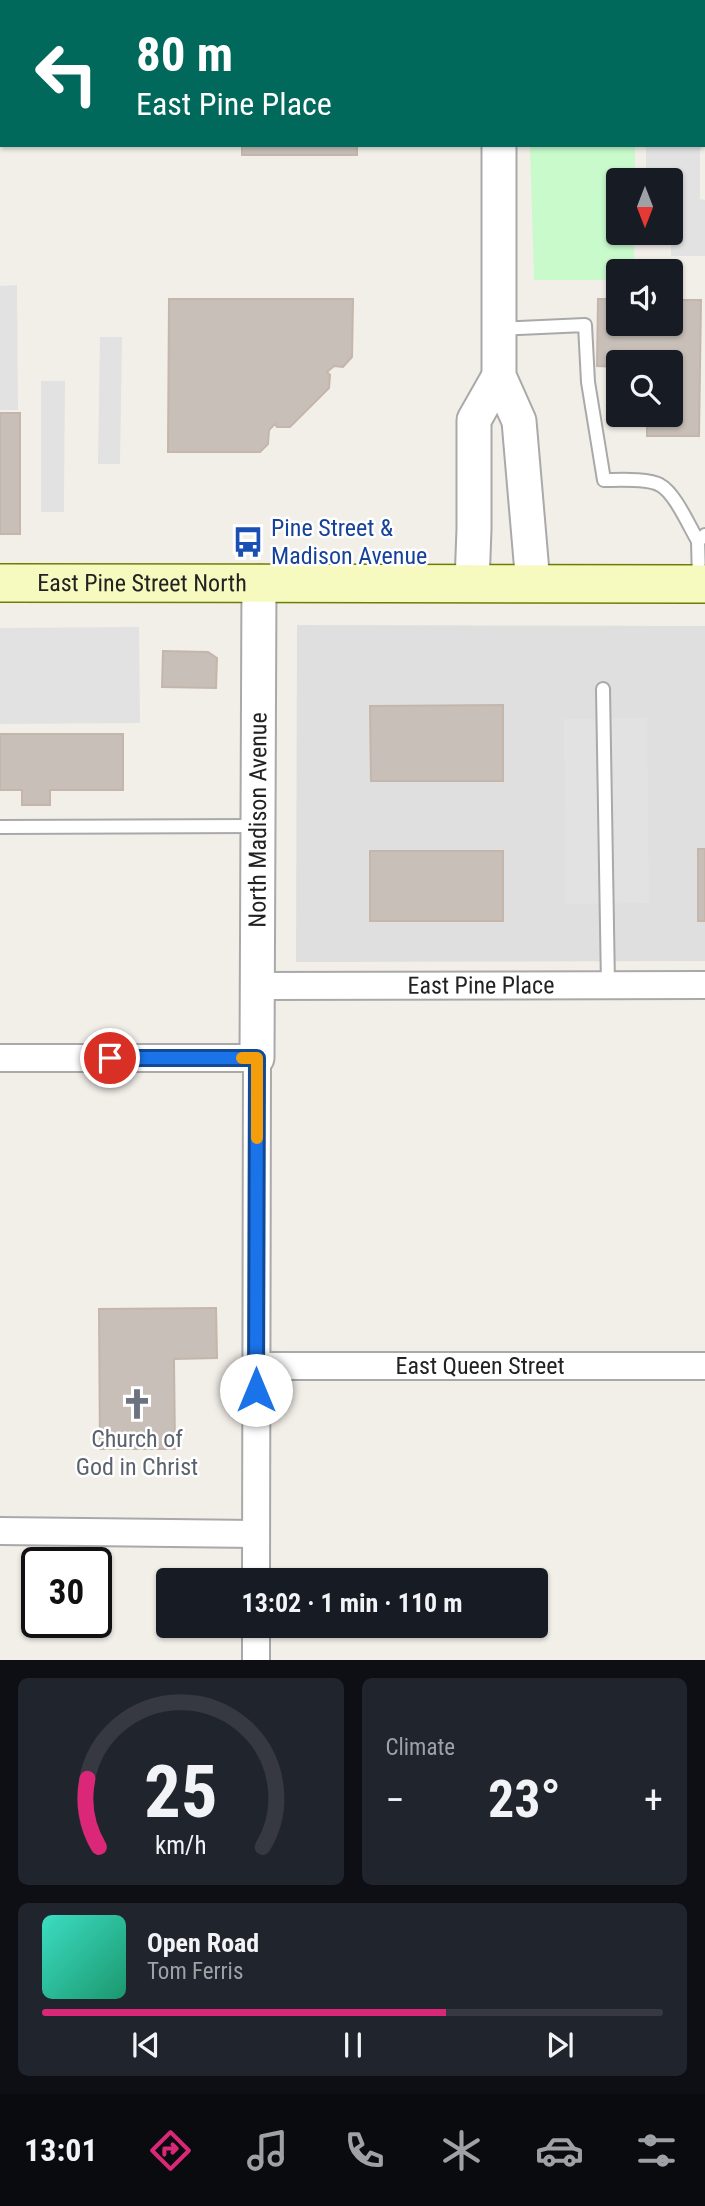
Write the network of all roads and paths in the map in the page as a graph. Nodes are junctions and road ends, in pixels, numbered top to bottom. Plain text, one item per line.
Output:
1 (499, 147) edge
2 (499, 329) junction
3 (499, 376) junction
4 (701, 538) edge
5 (259, 582) junction
6 (0, 583) edge
7 (472, 583) junction
8 (533, 584) junction
9 (702, 584) edge
10 (603, 689) dead end
11 (258, 826) junction
12 (0, 827) edge
13 (608, 985) junction
14 (705, 985) edge
15 (257, 986) junction
16 (0, 1058) edge
17 (257, 1058) junction
18 (256, 1366) junction
19 (705, 1366) edge
20 (0, 1531) edge
21 (256, 1534) junction
22 (256, 1568) edge
23 (256, 1638) edge
24 (257, 1660) edge

1 - 2 street
2 - 3 street
2 - 4 lane
3 - 7 street
3 - 8 street
4 - 9 lane
5 - 6 main road, East Pine Street North
5 - 7 main road, East Pine Street North
5 - 11 street, North Madison Avenue
7 - 8 main road, East Pine Street North
8 - 9 main road, East Pine Street North
10 - 13 lane
11 - 12 lane
11 - 15 street, North Madison Avenue
13 - 14 street, East Pine Place
13 - 15 street, East Pine Place
15 - 17 street, North Madison Avenue
16 - 17 street
17 - 18 street
18 - 19 street, East Queen Street
18 - 21 street
20 - 21 street
21 - 22 street
23 - 24 street

